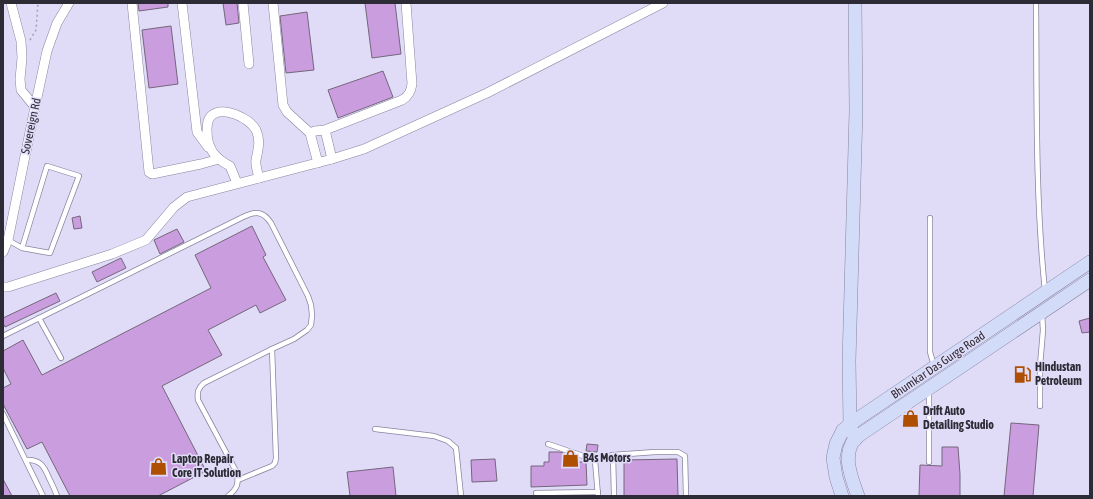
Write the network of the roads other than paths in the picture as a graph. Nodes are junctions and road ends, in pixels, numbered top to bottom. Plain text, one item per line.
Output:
1 (11, 3) edge
2 (69, 3) edge
3 (132, 3) edge
4 (182, 3) edge
5 (243, 3) edge
6 (273, 3) edge
7 (406, 3) edge
8 (663, 3) edge
9 (855, 3) edge
10 (1036, 3) edge
11 (249, 64) dead end
12 (35, 108) junction
13 (325, 130) junction
14 (310, 133) junction
15 (210, 150) junction
16 (219, 159) junction
17 (332, 159) junction
18 (318, 163) junction
19 (259, 178) junction
20 (237, 183) junction
21 (930, 218) dead end
22 (8, 240) junction
23 (22, 248) junction
24 (3, 252) edge
25 (1090, 262) edge
26 (1090, 280) edge
27 (3, 287) edge
28 (1045, 293) junction
29 (1042, 313) junction
30 (39, 318) junction
31 (3, 336) edge
32 (272, 349) junction
33 (61, 358) dead end
34 (934, 367) junction
35 (929, 388) junction
36 (1040, 406) dead end
37 (3, 414) edge
38 (850, 425) junction
39 (375, 430) dead end
40 (854, 440) junction
41 (548, 444) dead end
42 (612, 455) junction
43 (26, 460) junction
44 (595, 460) junction
45 (929, 462) dead end
46 (238, 480) junction
47 (536, 493) dead end
48 (598, 494) edge
49 (43, 496) edge
50 (57, 496) edge
51 (228, 496) edge
52 (461, 496) edge
53 (614, 496) edge
54 (686, 496) edge
55 (842, 496) edge
56 (858, 496) edge

1 - 12 street
2 - 12 street, Sovereign Rd
3 - 16 street
4 - 15 street
5 - 11 street
6 - 14 street
7 - 13 street
8 - 17 street
9 - 38 main road
10 - 28 lane
12 - 22 street, Sovereign Rd
13 - 14 street
13 - 17 street
14 - 18 street
15 - 16 street
15 - 19 street
16 - 20 street
17 - 18 street
18 - 19 street
19 - 20 street
20 - 27 street
21 - 34 lane
22 - 23 lane
22 - 24 street, Sovereign Rd
23 - 23 lane
25 - 28 main road, Bhumkar Das Gurge Road
26 - 29 main road, Bhumkar Das Gurge Road
28 - 34 main road, Bhumkar Das Gurge Road
29 - 35 main road, Bhumkar Das Gurge Road
29 - 36 lane
30 - 31 lane
30 - 32 lane
30 - 33 lane
32 - 46 lane
32 - 46 lane
34 - 38 main road, Bhumkar Das Gurge Road
35 - 40 main road, Bhumkar Das Gurge Road
35 - 45 lane
37 - 43 lane
38 - 40 main road
38 - 55 main road, Bhumkar Das Gurge Road
39 - 52 lane
40 - 56 main road
41 - 44 lane
42 - 44 lane
42 - 53 lane
42 - 54 lane
43 - 49 lane
43 - 50 lane
44 - 48 lane
46 - 51 lane
47 - 48 lane

